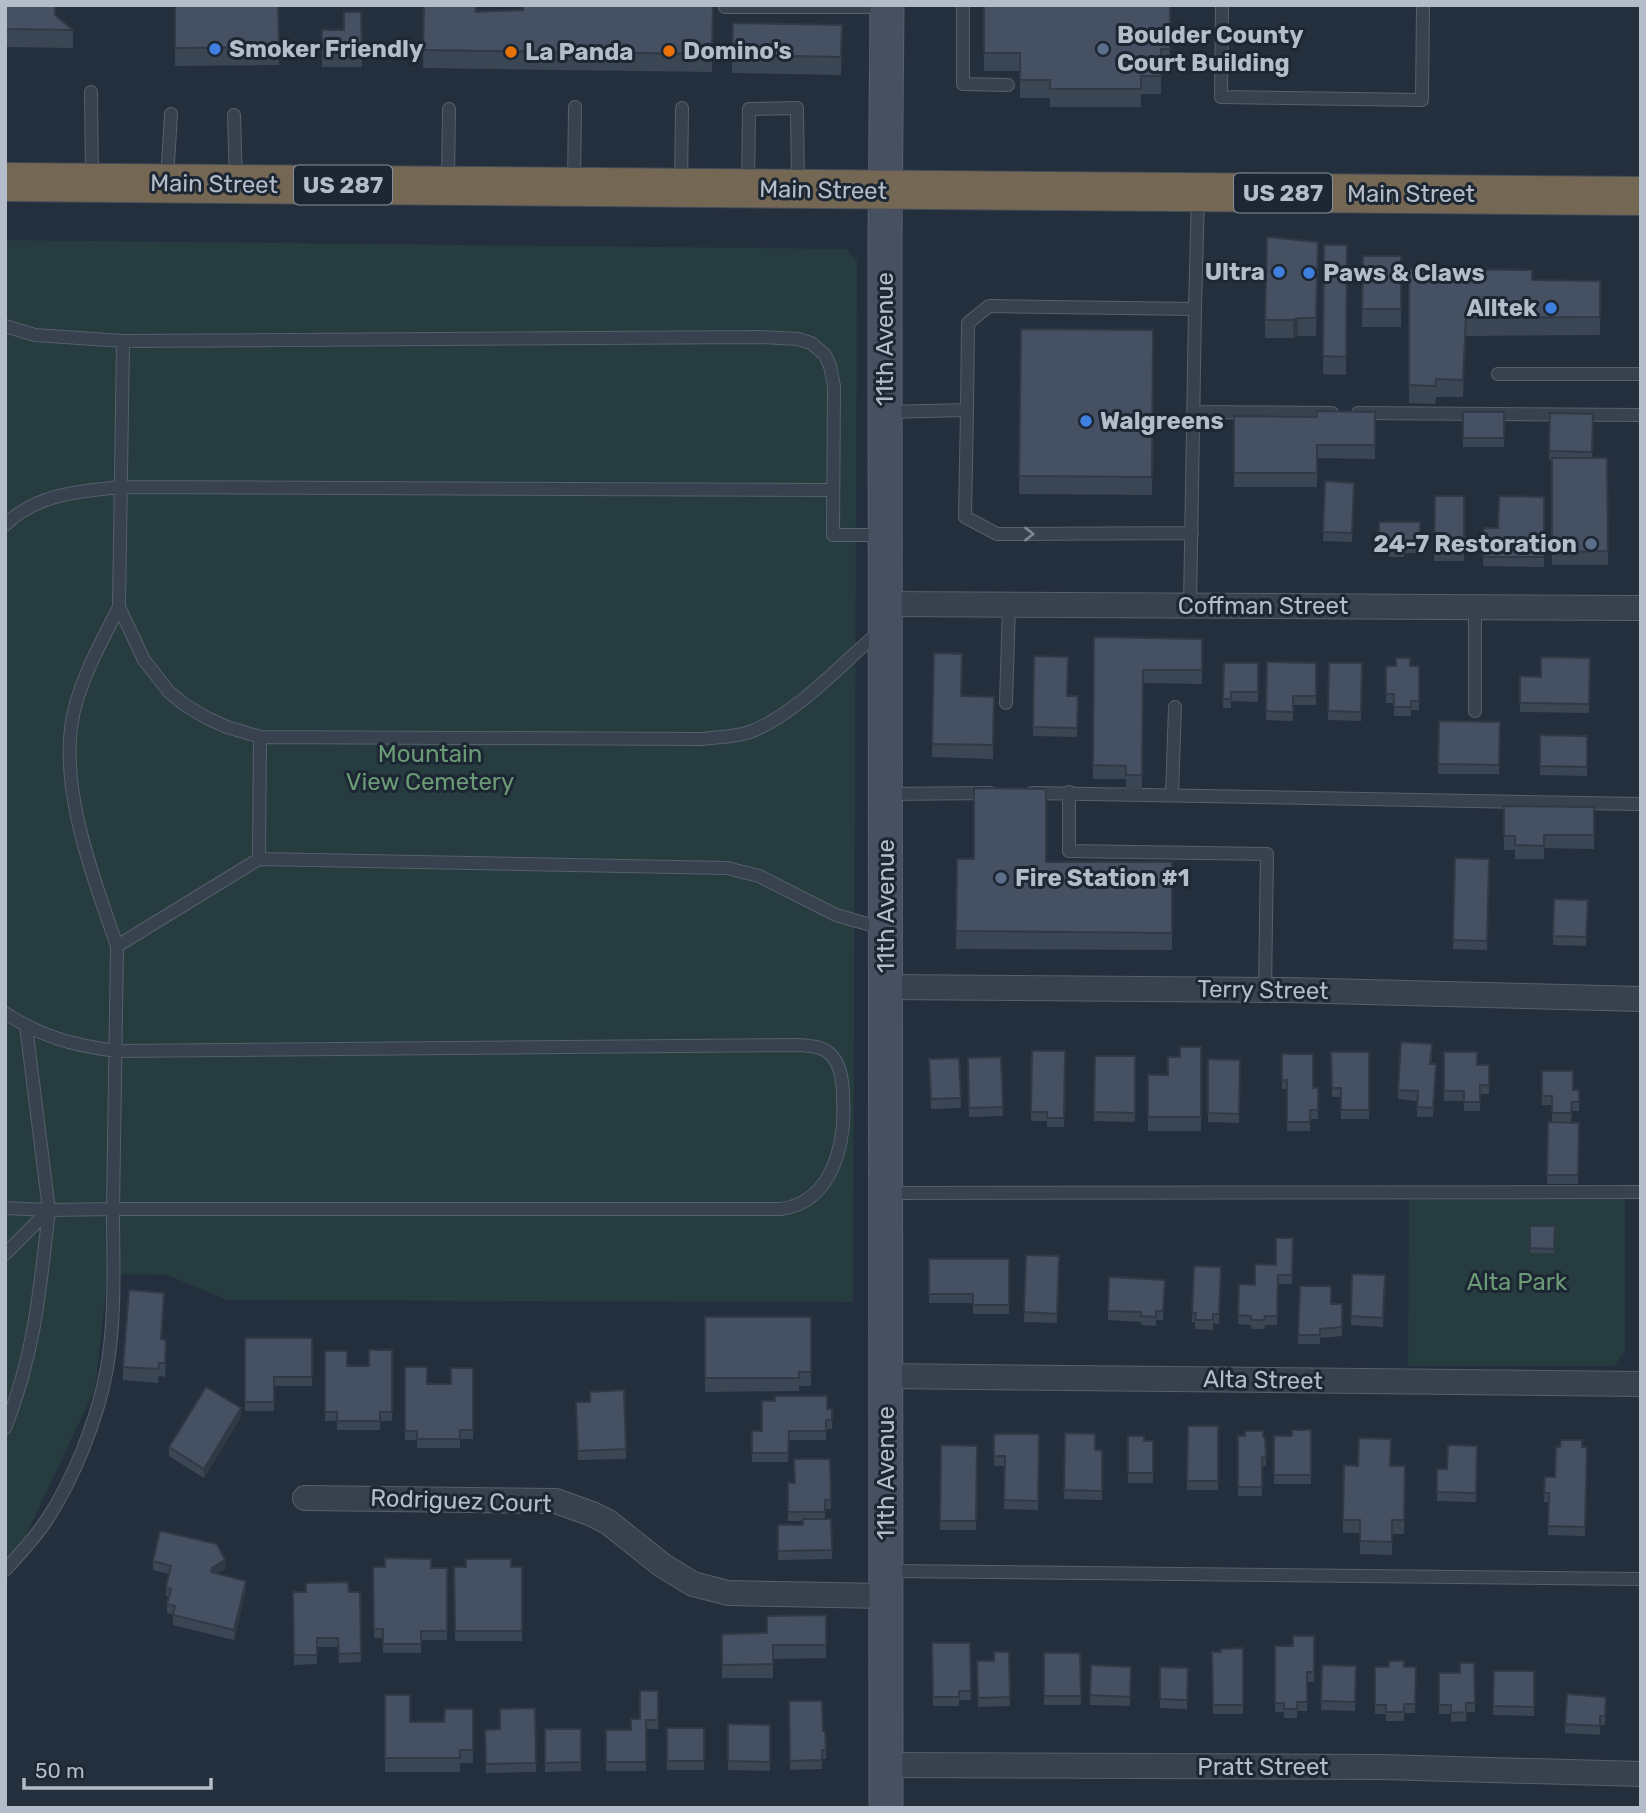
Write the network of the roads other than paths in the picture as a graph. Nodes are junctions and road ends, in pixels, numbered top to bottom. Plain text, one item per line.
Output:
1 (963, 5) edge
2 (1222, 5) edge
3 (1423, 5) edge
4 (887, 6) edge
5 (725, 7) dead end
6 (1008, 85) dead end
7 (91, 92) dead end
8 (575, 107) dead end
9 (682, 107) dead end
10 (449, 109) dead end
11 (171, 114) dead end
12 (234, 115) dead end
13 (5, 182) edge
14 (92, 183) junction
15 (167, 183) junction
16 (236, 184) junction
17 (448, 186) junction
18 (574, 187) junction
19 (681, 188) junction
20 (747, 189) junction
21 (798, 189) junction
22 (885, 191) junction
23 (1198, 193) junction
24 (1641, 196) edge
25 (1195, 309) junction
26 (5, 326) edge
27 (123, 341) junction
28 (1498, 374) dead end
29 (1641, 374) edge
30 (967, 411) junction
31 (885, 412) junction
32 (1195, 412) junction
33 (1641, 415) edge
34 (121, 487) junction
35 (833, 490) junction
36 (5, 525) edge
37 (1192, 533) junction
38 (885, 535) junction
39 (1009, 605) junction
40 (1189, 606) junction
41 (119, 607) junction
42 (1475, 607) junction
43 (1641, 608) edge
44 (885, 616) junction
45 (1006, 703) dead end
46 (1175, 707) dead end
47 (1475, 711) dead end
48 (260, 737) junction
49 (1069, 792) junction
50 (886, 794) junction
51 (1172, 794) junction
52 (1641, 804) edge
53 (259, 859) junction
54 (886, 929) junction
55 (117, 946) junction
56 (886, 987) junction
57 (1265, 990) junction
58 (1641, 999) edge
59 (5, 1013) edge
60 (26, 1026) junction
61 (116, 1051) junction
62 (1641, 1192) edge
63 (886, 1193) junction
64 (5, 1208) edge
65 (113, 1209) junction
66 (49, 1210) junction
67 (5, 1254) edge
68 (886, 1376) junction
69 (1641, 1384) edge
70 (5, 1428) edge
71 (304, 1498) dead end
72 (5, 1570) edge
73 (1641, 1579) edge
74 (886, 1584) junction
75 (886, 1765) junction
76 (1641, 1774) edge
77 (886, 1808) edge

1 - 6 lane
2 - 3 lane
4 - 5 lane
4 - 22 street, 11th Avenue
7 - 14 lane
8 - 18 lane
9 - 19 lane
10 - 17 lane
11 - 15 lane
12 - 16 lane
13 - 14 highway, Main Street / US 287
14 - 15 highway, Main Street / US 287
15 - 16 highway, Main Street / US 287
16 - 17 highway, Main Street / US 287
17 - 18 highway, Main Street / US 287
18 - 19 highway, Main Street / US 287
19 - 20 highway, Main Street / US 287
20 - 21 highway, Main Street / US 287
20 - 21 lane
21 - 22 highway, Main Street / US 287
22 - 23 highway, Main Street / US 287
22 - 31 street, 11th Avenue
23 - 24 highway, Main Street / US 287
23 - 25 lane
25 - 30 lane
25 - 32 lane
26 - 27 lane
27 - 34 lane
27 - 35 lane
28 - 29 lane
30 - 31 lane
30 -> 37 lane
31 - 38 street, 11th Avenue
32 - 33 lane
32 - 37 lane
34 - 35 lane
34 - 36 lane
34 - 41 lane
35 - 38 lane
37 - 40 lane
38 - 44 street, 11th Avenue
39 - 40 street, Coffman Street
39 - 44 street, Coffman Street
39 - 45 lane
40 - 42 street, Coffman Street
41 - 48 lane
41 - 55 lane
42 - 43 street, Coffman Street
42 - 47 lane
44 - 48 lane
44 - 50 street, 11th Avenue
46 - 51 lane
48 - 53 lane
49 - 50 lane
49 - 51 lane
49 - 57 lane
50 - 54 street, 11th Avenue
51 - 52 lane
53 - 54 lane
53 - 55 lane
54 - 56 street, 11th Avenue
55 - 61 lane
56 - 57 street, Terry Street
56 - 63 street, 11th Avenue
57 - 58 street, Terry Street
59 - 60 lane
60 - 61 lane
60 - 66 lane
61 - 65 lane
61 - 65 lane
62 - 63 lane
63 - 68 street, 11th Avenue
64 - 66 lane
65 - 66 lane
65 - 72 lane
66 - 67 lane
66 - 70 lane
68 - 69 street, Alta Street
68 - 74 street, 11th Avenue
71 - 74 street, Rodriguez Court
73 - 74 lane
74 - 75 street, 11th Avenue
75 - 76 street, Pratt Street
75 - 77 street, 11th Avenue

